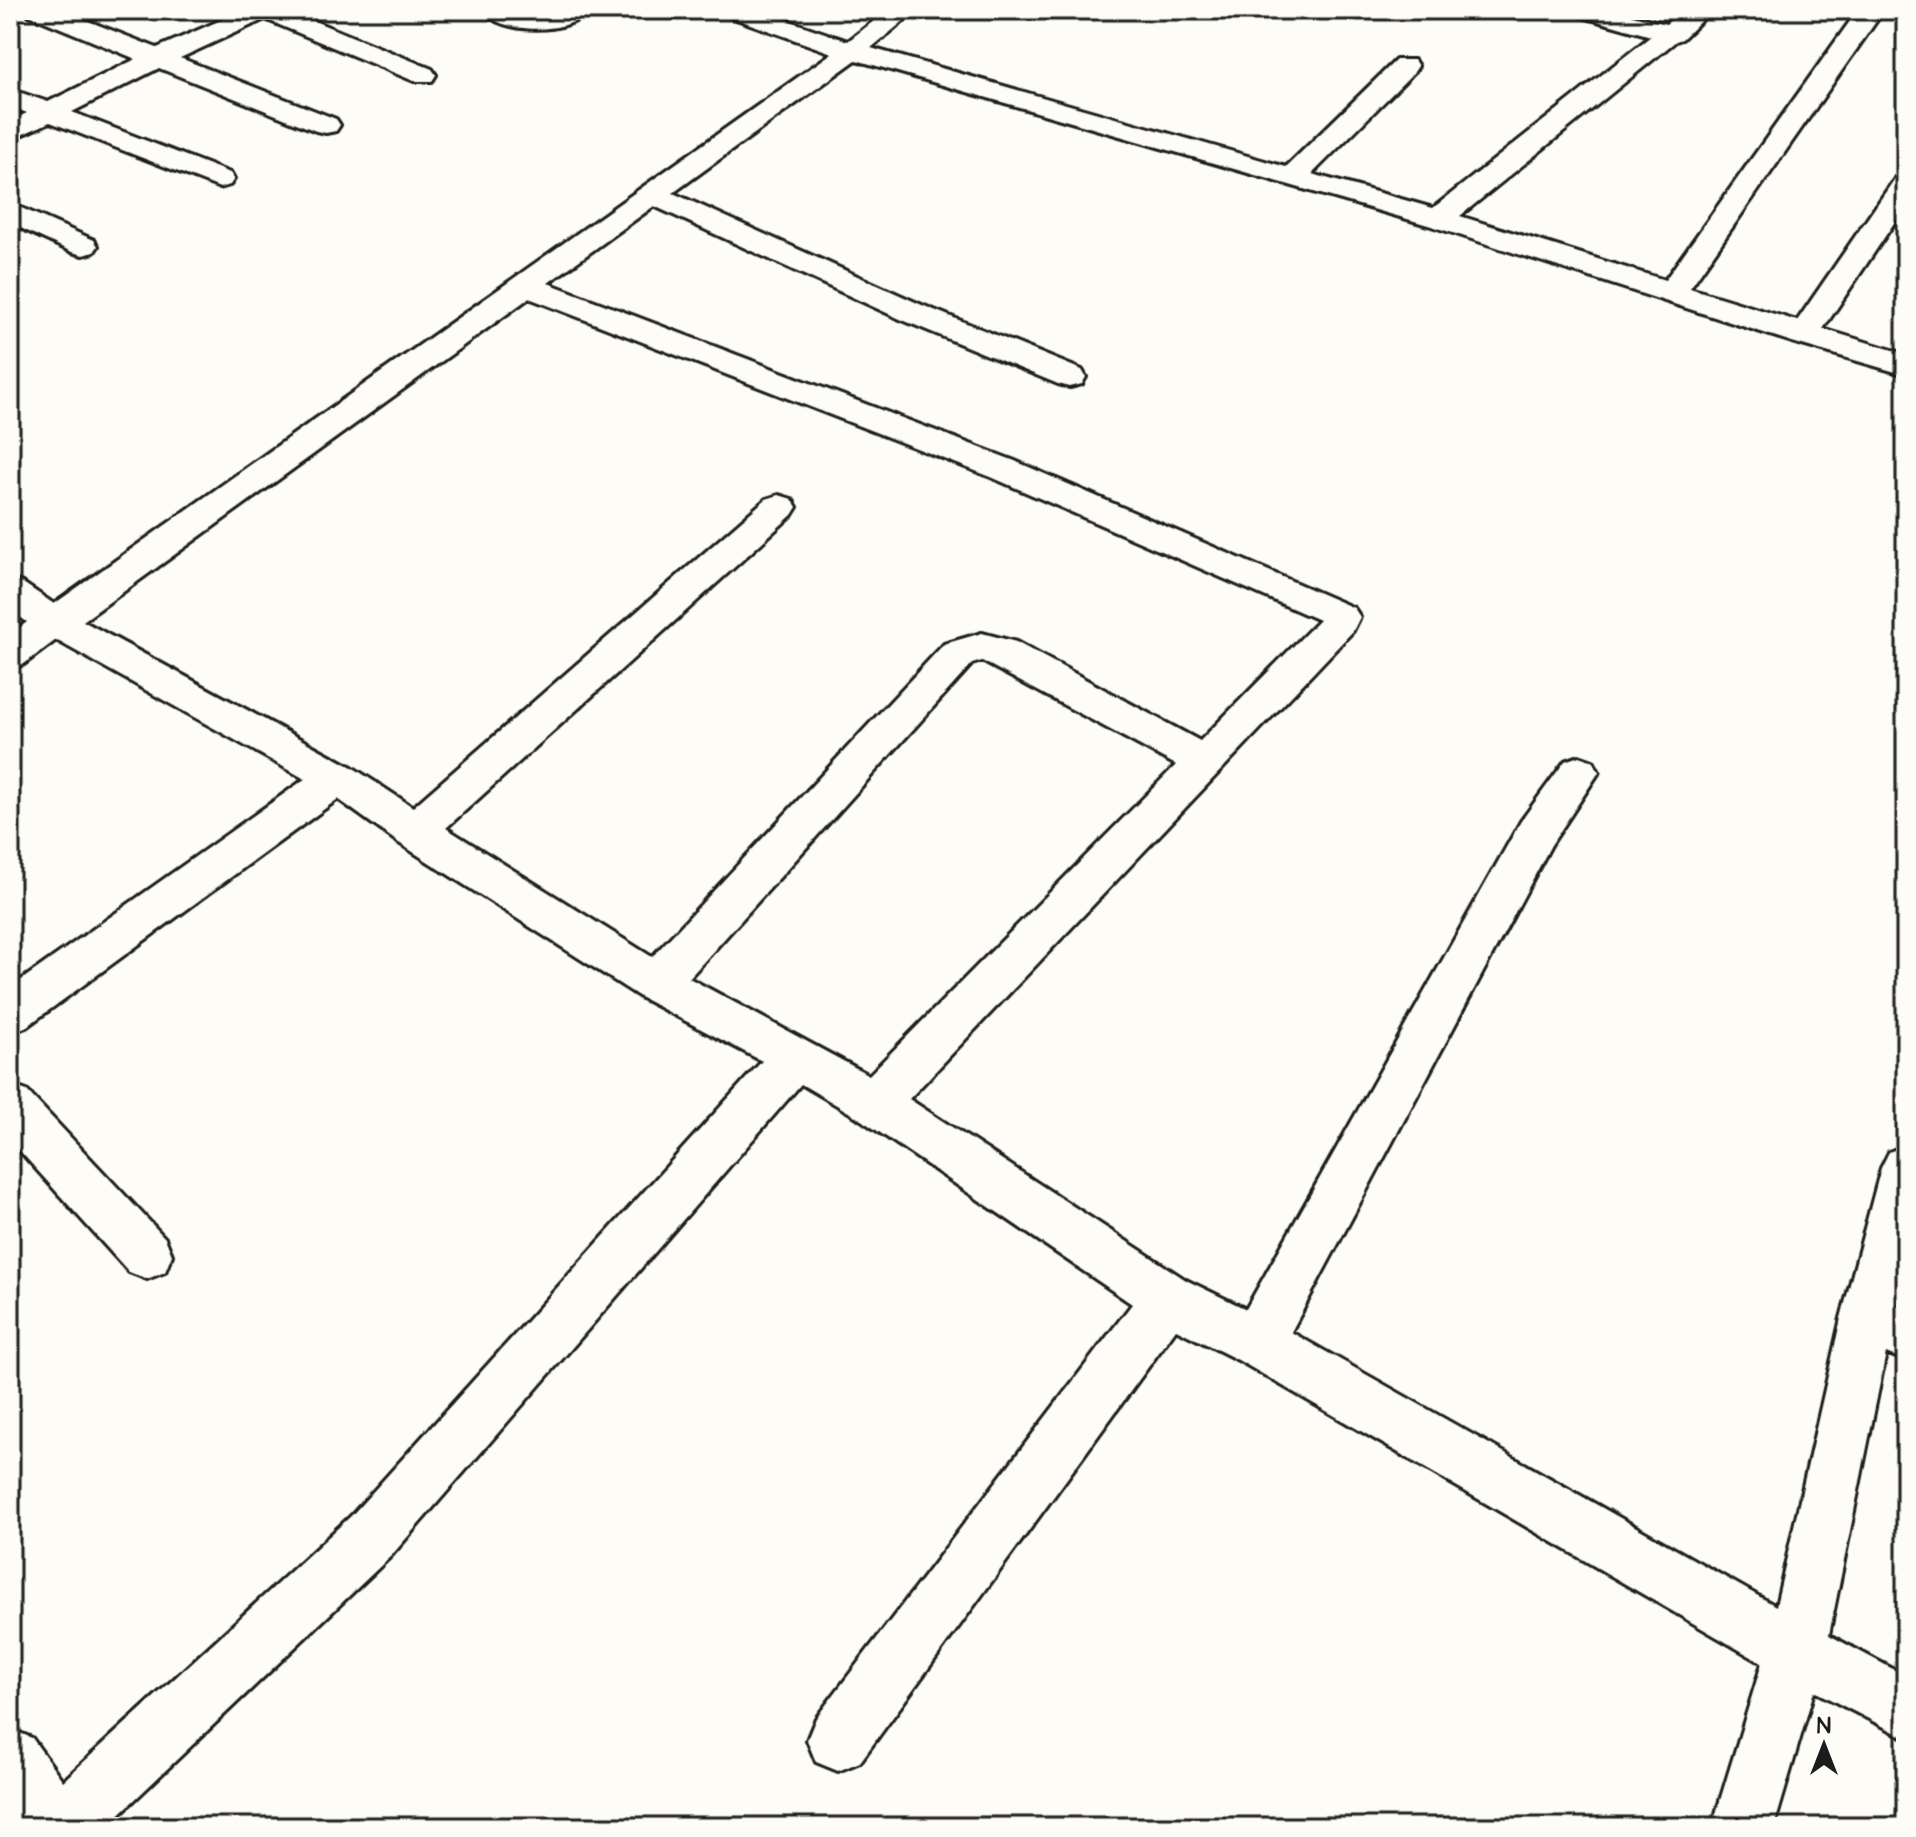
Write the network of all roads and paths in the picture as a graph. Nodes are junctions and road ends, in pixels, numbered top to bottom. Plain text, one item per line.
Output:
1 (29, 10) edge
2 (38, 10) edge
3 (265, 10) edge
4 (495, 10) edge
5 (577, 10) edge
6 (734, 10) edge
7 (904, 10) edge
8 (1585, 10) edge
9 (1699, 10) edge
10 (1871, 10) edge
11 (10, 18) edge
12 (1673, 34) junction
13 (852, 51) junction
14 (160, 57) junction
15 (1405, 66) dead end
16 (423, 75) dead end
17 (10, 97) edge
18 (50, 112) junction
19 (326, 125) dead end
20 (10, 132) edge
21 (1293, 176) junction
22 (220, 179) dead end
23 (1906, 183) edge
24 (651, 194) junction
25 (10, 212) edge
26 (1438, 219) junction
27 (83, 246) dead end
28 (527, 286) junction
29 (1671, 293) junction
30 (1803, 335) junction
31 (1906, 365) edge
32 (1070, 377) dead end
33 (779, 507) dead end
34 (10, 592) edge
35 (54, 622) junction
36 (10, 654) edge
37 (1204, 762) junction
38 (1579, 772) dead end
39 (337, 778) junction
40 (414, 831) junction
41 (656, 983) junction
42 (10, 1013) edge
43 (796, 1056) junction
44 (874, 1102) junction
45 (10, 1106) edge
46 (1906, 1168) edge
47 (147, 1255) dead end
48 (1168, 1298) junction
49 (1886, 1326) edge
50 (1257, 1342) junction
51 (1796, 1650) junction
52 (1906, 1708) edge
53 (838, 1740) dead end
54 (10, 1760) edge
55 (59, 1827) edge
56 (1743, 1827) edge

1 - 11 street
2 - 14 street
3 - 14 street
3 - 16 street
4 - 5 street
6 - 13 street
7 - 13 street
8 - 12 street
9 - 12 street
10 - 29 street
12 - 26 street
13 - 21 street
13 - 24 street
14 - 18 street
14 - 19 street
15 - 21 street
17 - 18 street
18 - 20 street
18 - 22 street
21 - 26 street
23 - 30 street
24 - 28 street
24 - 32 street
25 - 27 street
26 - 29 street
28 - 35 street
28 - 37 street
29 - 30 street
30 - 31 street
33 - 40 street
34 - 35 street
35 - 36 street
35 - 39 street
37 - 41 street
37 - 44 street
38 - 50 street
39 - 40 street
39 - 42 street
40 - 41 street
41 - 43 street
43 - 44 street
43 - 55 street
44 - 48 street
45 - 47 street
46 - 49 street
48 - 50 street
48 - 53 street
49 - 51 street
50 - 51 street
51 - 52 street
51 - 56 street
54 - 55 street

